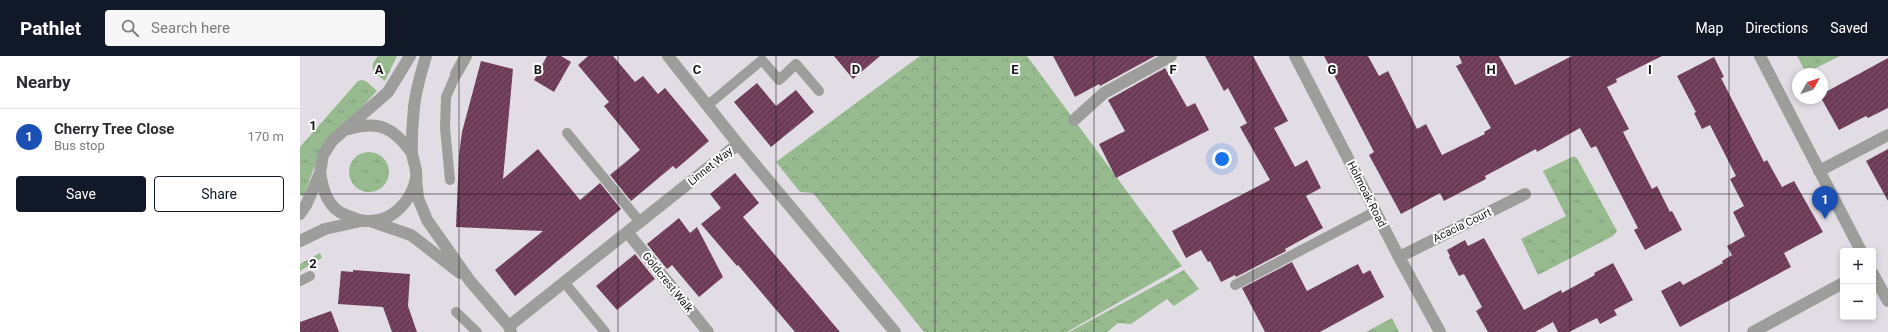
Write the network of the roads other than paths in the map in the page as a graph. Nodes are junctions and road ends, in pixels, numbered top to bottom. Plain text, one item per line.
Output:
1 (410, 56) edge
2 (426, 56) edge
3 (466, 56) edge
4 (668, 56) edge
5 (1172, 56) edge
6 (1296, 56) edge
7 (1760, 56) edge
8 (456, 74) joint
9 (819, 91) dead end
10 (708, 105) junction
11 (1074, 120) dead end
12 (346, 130) junction
13 (567, 133) dead end
14 (1888, 135) edge
15 (738, 144) junction
16 (412, 153) junction
17 (1820, 171) junction
18 (320, 174) junction
19 (416, 178) junction
20 (450, 180) dead end
21 (1525, 194) dead end
22 (1376, 211) junction
23 (300, 214) edge
24 (366, 221) junction
25 (640, 222) junction
26 (628, 233) junction
27 (300, 241) edge
28 (1859, 248) edge
29 (1399, 257) junction
30 (310, 276) dead end
31 (1876, 279) edge
32 (470, 281) junction
33 (300, 282) edge
34 (564, 282) junction
35 (1841, 284) edge
36 (1235, 285) dead end
37 (1888, 301) edge
38 (456, 312) dead end
39 (510, 329) edge
40 (477, 332) edge
41 (605, 332) edge
42 (708, 332) edge
43 (895, 332) edge
44 (1440, 332) edge
45 (1754, 332) edge

1 - 12 street
2 - 16 street
3 - 8 street
4 - 10 street
5 - 11 street
6 - 22 street, Holmoak Road
7 - 17 street
8 - 20 lane
9 - 10 lane
10 - 15 street
12 - 16 street
12 - 18 street
13 - 25 lane
14 - 17 street
15 - 25 street, Linnet Way
15 - 43 street, Linnet Way
16 - 19 street
17 - 28 street
18 - 23 street
18 - 24 street
19 - 24 street
19 - 32 street, Linnet Way
21 - 29 street, Acacia Court
22 - 29 street, Holmoak Road
22 - 36 lane
24 - 27 street
24 - 32 street, Linnet Way
25 - 26 street, Linnet Way
26 - 34 street, Linnet Way
26 - 42 street, Goldcrest Walk
29 - 44 street, Holmoak Road
30 - 33 lane
31 - 37 street
32 - 39 street, Linnet Way
34 - 39 street, Linnet Way
34 - 41 lane
35 - 45 street
38 - 40 lane

